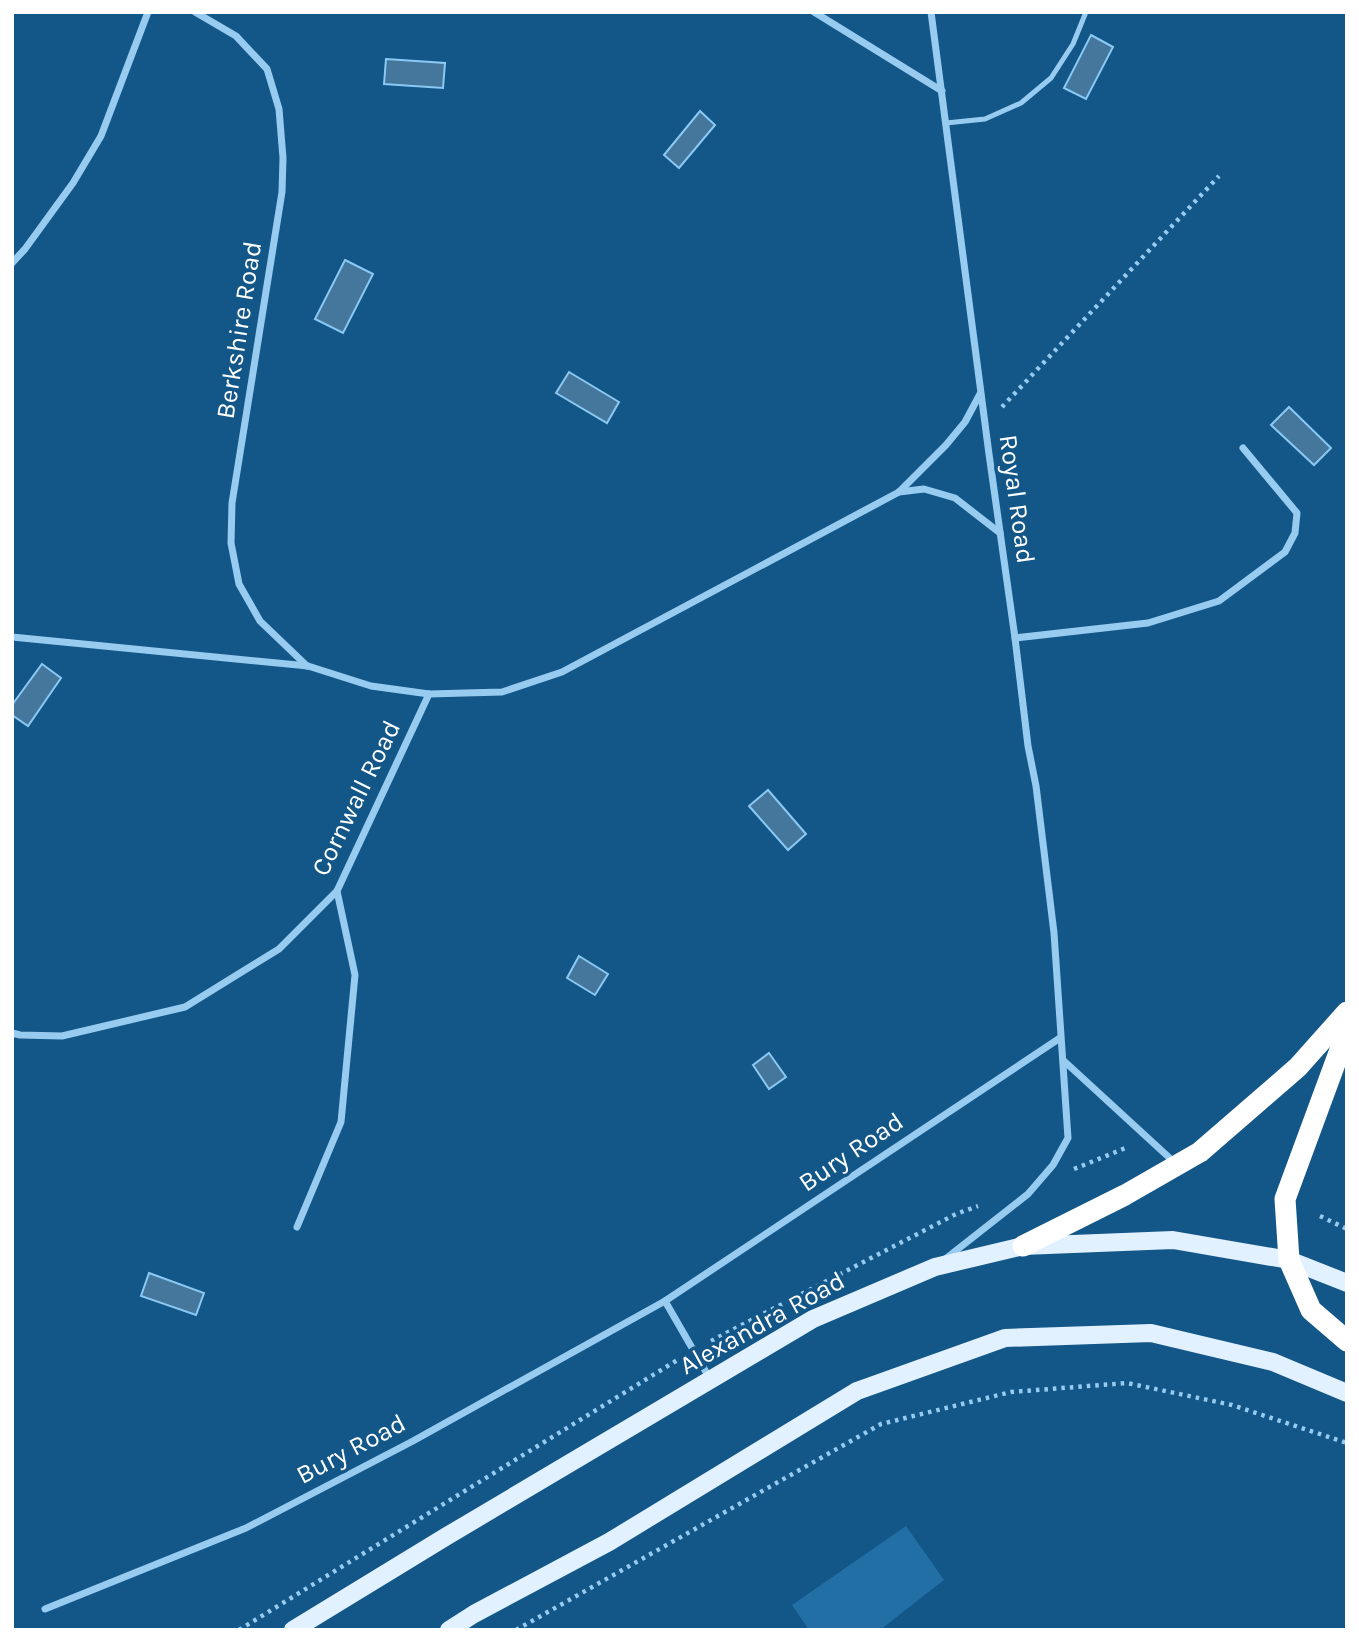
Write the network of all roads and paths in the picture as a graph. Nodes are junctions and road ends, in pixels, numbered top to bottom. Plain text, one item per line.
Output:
1 (148, 12) edge
2 (195, 12) edge
3 (814, 12) edge
4 (932, 12) edge
5 (1087, 12) edge
6 (942, 91) junction
7 (946, 123) junction
8 (1219, 176) dead end
9 (12, 263) edge
10 (981, 394) junction
11 (985, 426) junction
12 (1243, 447) dead end
13 (899, 492) junction
14 (1000, 534) junction
15 (12, 637) edge
16 (1015, 638) junction
17 (308, 666) junction
18 (429, 694) junction
19 (337, 891) junction
20 (1347, 1012) edge
21 (1347, 1031) edge
22 (12, 1033) edge
23 (1060, 1038) junction
24 (1064, 1062) junction
25 (1177, 1165) junction
26 (1320, 1216) dead end
27 (297, 1227) dead end
28 (1347, 1228) edge
29 (1023, 1246) junction
30 (1289, 1260) junction
31 (935, 1266) junction
32 (1347, 1283) edge
33 (665, 1301) junction
34 (1347, 1341) edge
35 (711, 1380) junction
36 (1347, 1393) edge
37 (1347, 1443) edge
38 (45, 1609) dead end
39 (293, 1630) edge
40 (449, 1630) edge
41 (516, 1630) edge

1 - 9 street
2 - 17 street, Berkshire Road
3 - 6 street
4 - 6 street, Royal Road
5 - 7 lane
6 - 7 street, Royal Road
7 - 10 street, Royal Road
8 - 11 path
10 - 11 street, Royal Road
10 - 13 street, Cornwall Road
11 - 14 street, Royal Road
12 - 16 street
13 - 14 street, Cornwall Road
13 - 18 street, Cornwall Road
14 - 16 street, Royal Road
15 - 17 street, Cornwall Road
16 - 23 street, Royal Road
17 - 18 street, Cornwall Road
18 - 19 street, Cornwall Road
19 - 22 street, Cornwall Road
19 - 27 street
20 - 25 highway
21 - 30 highway
23 - 24 street, Royal Road
23 - 33 street, Bury Road
24 - 25 street
24 - 31 street, Royal Road
25 - 29 highway
26 - 28 path
29 - 30 main road, Alexandra Road
29 - 31 main road, Alexandra Road
30 - 32 main road, Alexandra Road
30 - 34 highway
31 - 35 main road, Alexandra Road
33 - 35 street
33 - 38 street, Bury Road
35 - 39 main road, Alexandra Road
36 - 40 main road
37 - 41 path

